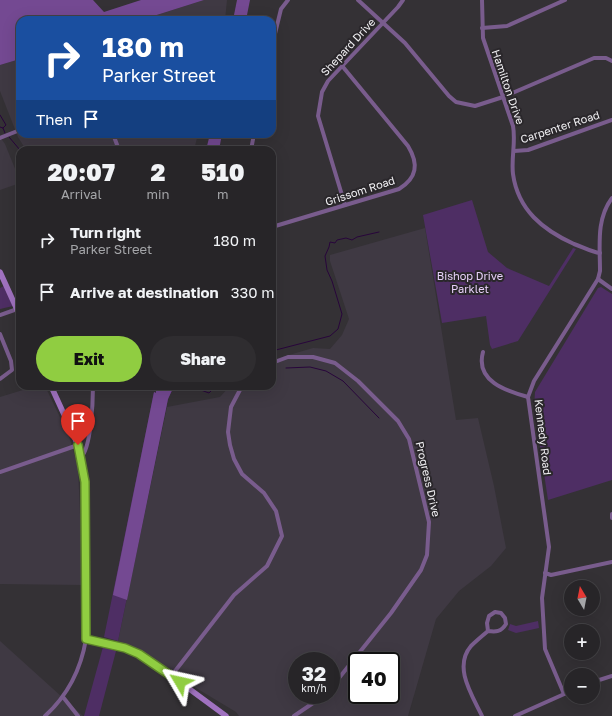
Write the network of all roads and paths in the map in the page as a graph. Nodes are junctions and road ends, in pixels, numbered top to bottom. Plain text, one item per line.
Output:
1 (288, 0) edge
2 (358, 0) edge
3 (403, 0) edge
4 (482, 0) edge
5 (565, 0) edge
6 (383, 23) junction
7 (482, 28) junction
8 (276, 30) edge
9 (612, 61) edge
10 (343, 67) junction
11 (503, 97) junction
12 (612, 120) edge
13 (16, 132) edge
14 (2, 137) edge
15 (514, 151) junction
16 (612, 198) edge
17 (345, 205) junction
18 (276, 226) edge
19 (600, 253) junction
20 (0, 272) edge
21 (598, 279) junction
22 (612, 289) edge
23 (16, 303) edge
24 (16, 310) edge
25 (0, 315) edge
26 (0, 334) edge
27 (482, 352) dead end
28 (276, 362) edge
29 (0, 379) edge
30 (53, 390) edge
31 (94, 390) edge
32 (240, 390) edge
33 (528, 396) junction
34 (78, 445) junction
35 (81, 457) junction
36 (0, 472) edge
37 (612, 514) edge
38 (612, 518) edge
39 (612, 562) edge
40 (545, 573) junction
41 (488, 631) junction
42 (86, 639) junction
43 (172, 675) junction
44 (612, 676) edge
45 (340, 677) edge
46 (600, 680) edge
47 (564, 694) joint
48 (62, 697) junction
49 (312, 704) edge
50 (45, 716) edge
51 (78, 716) edge
52 (226, 716) edge
53 (294, 716) edge
54 (482, 716) edge
55 (515, 716) edge

1 - 8 street
2 - 6 street
3 - 6 street, Shepard Drive
4 - 7 street, Hamilton Drive
5 - 7 street
6 - 10 street, Shepard Drive
6 - 11 street
7 - 11 street, Hamilton Drive
9 - 11 street
10 - 17 street, Shepard Drive
10 - 17 street, Grissom Road
11 - 15 street, Hamilton Drive
12 - 15 street, Carpenter Road
13 - 14 street
15 - 19 street, Hamilton Drive
16 - 19 street, Kennedy Road
17 - 18 street, Grissom Road
19 - 21 street, Kennedy Road
20 - 23 street
21 - 22 street
21 - 33 street, Kennedy Road
24 - 25 street
26 - 29 street
27 - 33 street
28 - 45 street, Progress Drive
30 - 34 street
31 - 35 street
32 - 43 street
33 - 40 street, Kennedy Road
34 - 35 street
34 - 36 street
35 - 42 street
37 - 38 street
39 - 40 street
40 - 47 street, Kennedy Road
41 - 41 street
41 - 54 street
42 - 43 street
42 - 48 street
43 - 52 street
44 - 46 street
47 - 55 street
48 - 50 street
48 - 51 street
49 - 53 street

